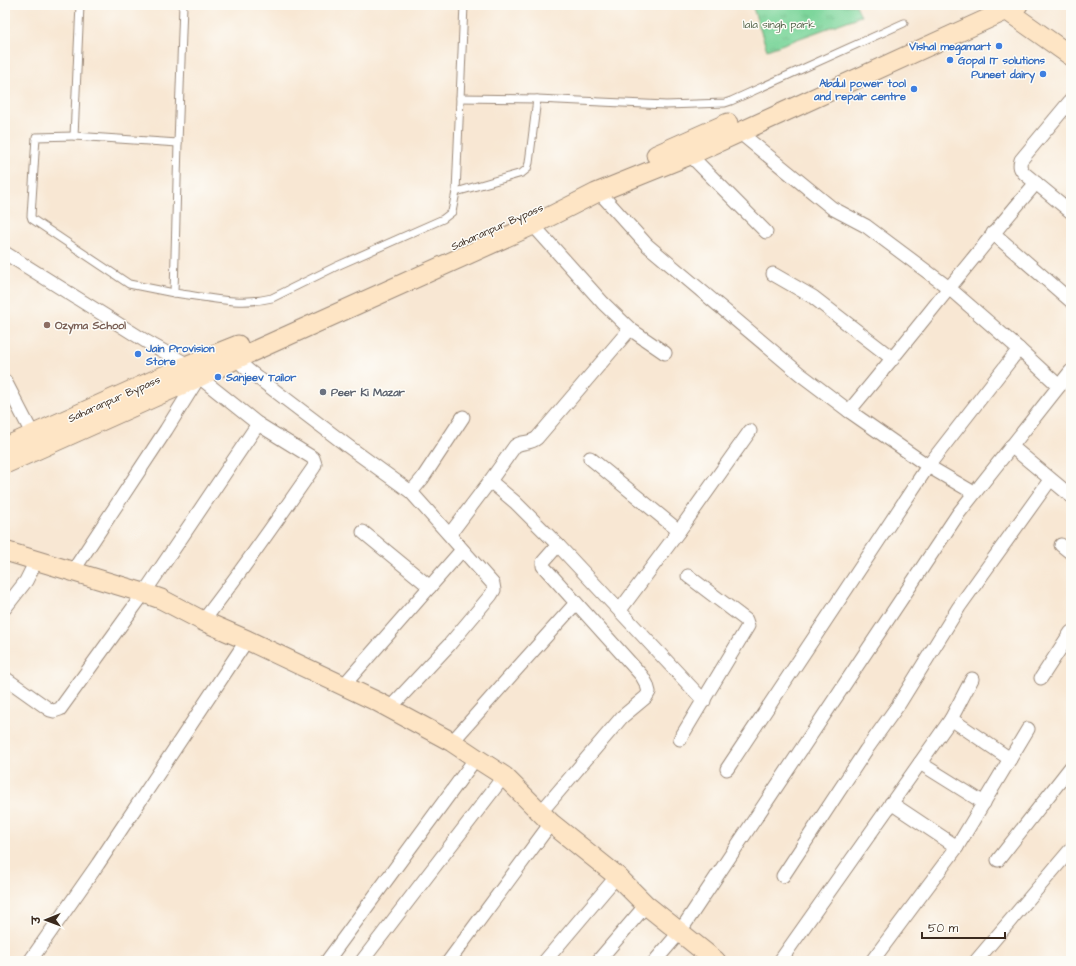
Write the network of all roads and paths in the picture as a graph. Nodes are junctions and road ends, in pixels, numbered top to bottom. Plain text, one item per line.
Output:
1 (80, 5) edge
2 (183, 5) edge
3 (464, 5) edge
4 (988, 5) edge
5 (1008, 7) edge
6 (904, 23) dead end
7 (1071, 56) edge
8 (460, 98) junction
9 (538, 99) junction
10 (1071, 100) edge
11 (739, 132) junction
12 (74, 136) junction
13 (178, 143) junction
14 (690, 155) junction
15 (1036, 183) junction
16 (456, 192) junction
17 (599, 192) junction
18 (1071, 212) edge
19 (533, 225) junction
20 (766, 232) dead end
21 (993, 233) junction
22 (5, 253) edge
23 (773, 274) dead end
24 (949, 288) junction
25 (174, 293) junction
26 (1071, 301) edge
27 (630, 328) junction
28 (1019, 349) junction
29 (665, 353) dead end
30 (236, 359) junction
31 (893, 359) junction
32 (194, 371) junction
33 (1071, 371) edge
34 (5, 381) edge
35 (1059, 386) junction
36 (849, 411) junction
37 (463, 417) dead end
38 (258, 424) junction
39 (750, 431) dead end
40 (33, 435) junction
41 (1011, 446) junction
42 (5, 447) edge
43 (590, 458) dead end
44 (5, 464) edge
45 (928, 466) junction
46 (1050, 480) junction
47 (490, 482) junction
48 (411, 492) junction
49 (974, 493) junction
50 (1071, 496) edge
51 (679, 531) junction
52 (363, 532) dead end
53 (450, 534) junction
54 (558, 545) junction
55 (462, 550) junction
56 (5, 551) edge
57 (36, 561) junction
58 (73, 571) junction
59 (688, 576) dead end
60 (430, 587) junction
61 (144, 592) junction
62 (576, 603) junction
63 (5, 608) edge
64 (620, 610) junction
65 (203, 621) junction
66 (1071, 632) edge
67 (247, 640) junction
68 (5, 678) edge
69 (1041, 678) dead end
70 (972, 680) dead end
71 (343, 686) junction
72 (704, 700) junction
73 (390, 708) junction
74 (951, 719) junction
75 (1028, 730) dead end
76 (680, 739) dead end
77 (452, 742) junction
78 (476, 758) junction
79 (1010, 759) junction
80 (920, 763) junction
81 (727, 769) dead end
82 (1070, 770) edge
83 (504, 776) junction
84 (891, 803) junction
85 (984, 803) junction
86 (546, 817) junction
87 (957, 847) junction
88 (1071, 849) edge
89 (998, 860) dead end
90 (617, 876) junction
91 (783, 876) dead end
92 (646, 905) junction
93 (679, 932) junction
94 (455, 959) edge
95 (30, 961) edge
96 (327, 961) edge
97 (362, 961) edge
98 (544, 961) edge
99 (598, 961) edge
100 (655, 961) edge
101 (716, 961) edge
102 (780, 961) edge
103 (872, 961) edge
104 (976, 961) edge

1 - 12 lane
2 - 13 lane
3 - 8 lane
4 - 32 main road, Saharanpur Bypass
5 - 7 main road
5 - 11 main road
6 - 9 lane
8 - 9 lane
8 - 16 lane
9 - 16 lane
10 - 15 street
11 - 14 main road
11 - 24 street
12 - 13 lane
12 - 25 lane
13 - 25 lane
14 - 17 main road
14 - 20 street
15 - 18 street
15 - 21 street
16 - 25 lane
17 - 19 main road
17 - 36 street
19 - 27 street
19 - 30 main road
21 - 24 street
21 - 26 street
22 - 32 street
23 - 31 street
24 - 28 street
24 - 31 street
27 - 29 street
27 - 47 street
28 - 35 street
28 - 45 street
30 - 32 main road
30 - 48 street
31 - 36 street
32 - 38 street
32 - 40 main road, Saharanpur Bypass
32 - 44 main road
32 - 58 street
33 - 35 street
34 - 40 street
35 - 41 street
36 - 45 street
37 - 48 street
38 - 61 street
38 - 65 street
39 - 51 street
40 - 42 main road, Saharanpur Bypass
41 - 46 street
41 - 49 street
43 - 51 street
45 - 49 street
45 - 81 street
46 - 50 street
46 - 91 street
47 - 53 street
47 - 54 street
48 - 53 street
49 - 93 street
51 - 64 street
52 - 60 street
53 - 55 street
54 - 62 street
54 - 64 street
55 - 60 street
55 - 73 street
56 - 57 main road
57 - 58 main road
57 - 63 street
58 - 61 main road
59 - 72 street
60 - 71 street
61 - 65 main road
61 - 68 street
62 - 77 street
62 - 86 street
64 - 72 street
65 - 67 main road
66 - 69 street
67 - 71 main road
67 - 95 street
70 - 74 street
71 - 73 main road
72 - 76 street
73 - 77 main road
74 - 79 street
74 - 80 street
75 - 79 street
77 - 78 main road
78 - 83 main road
78 - 96 street
79 - 85 street
80 - 84 street
80 - 85 street
82 - 89 street
83 - 86 main road
83 - 97 street
84 - 87 street
84 - 102 street
85 - 87 street
86 - 90 main road
86 - 94 street
87 - 103 street
88 - 104 street
90 - 92 main road
90 - 98 street
92 - 93 main road
92 - 99 street
93 - 100 street
93 - 101 main road

